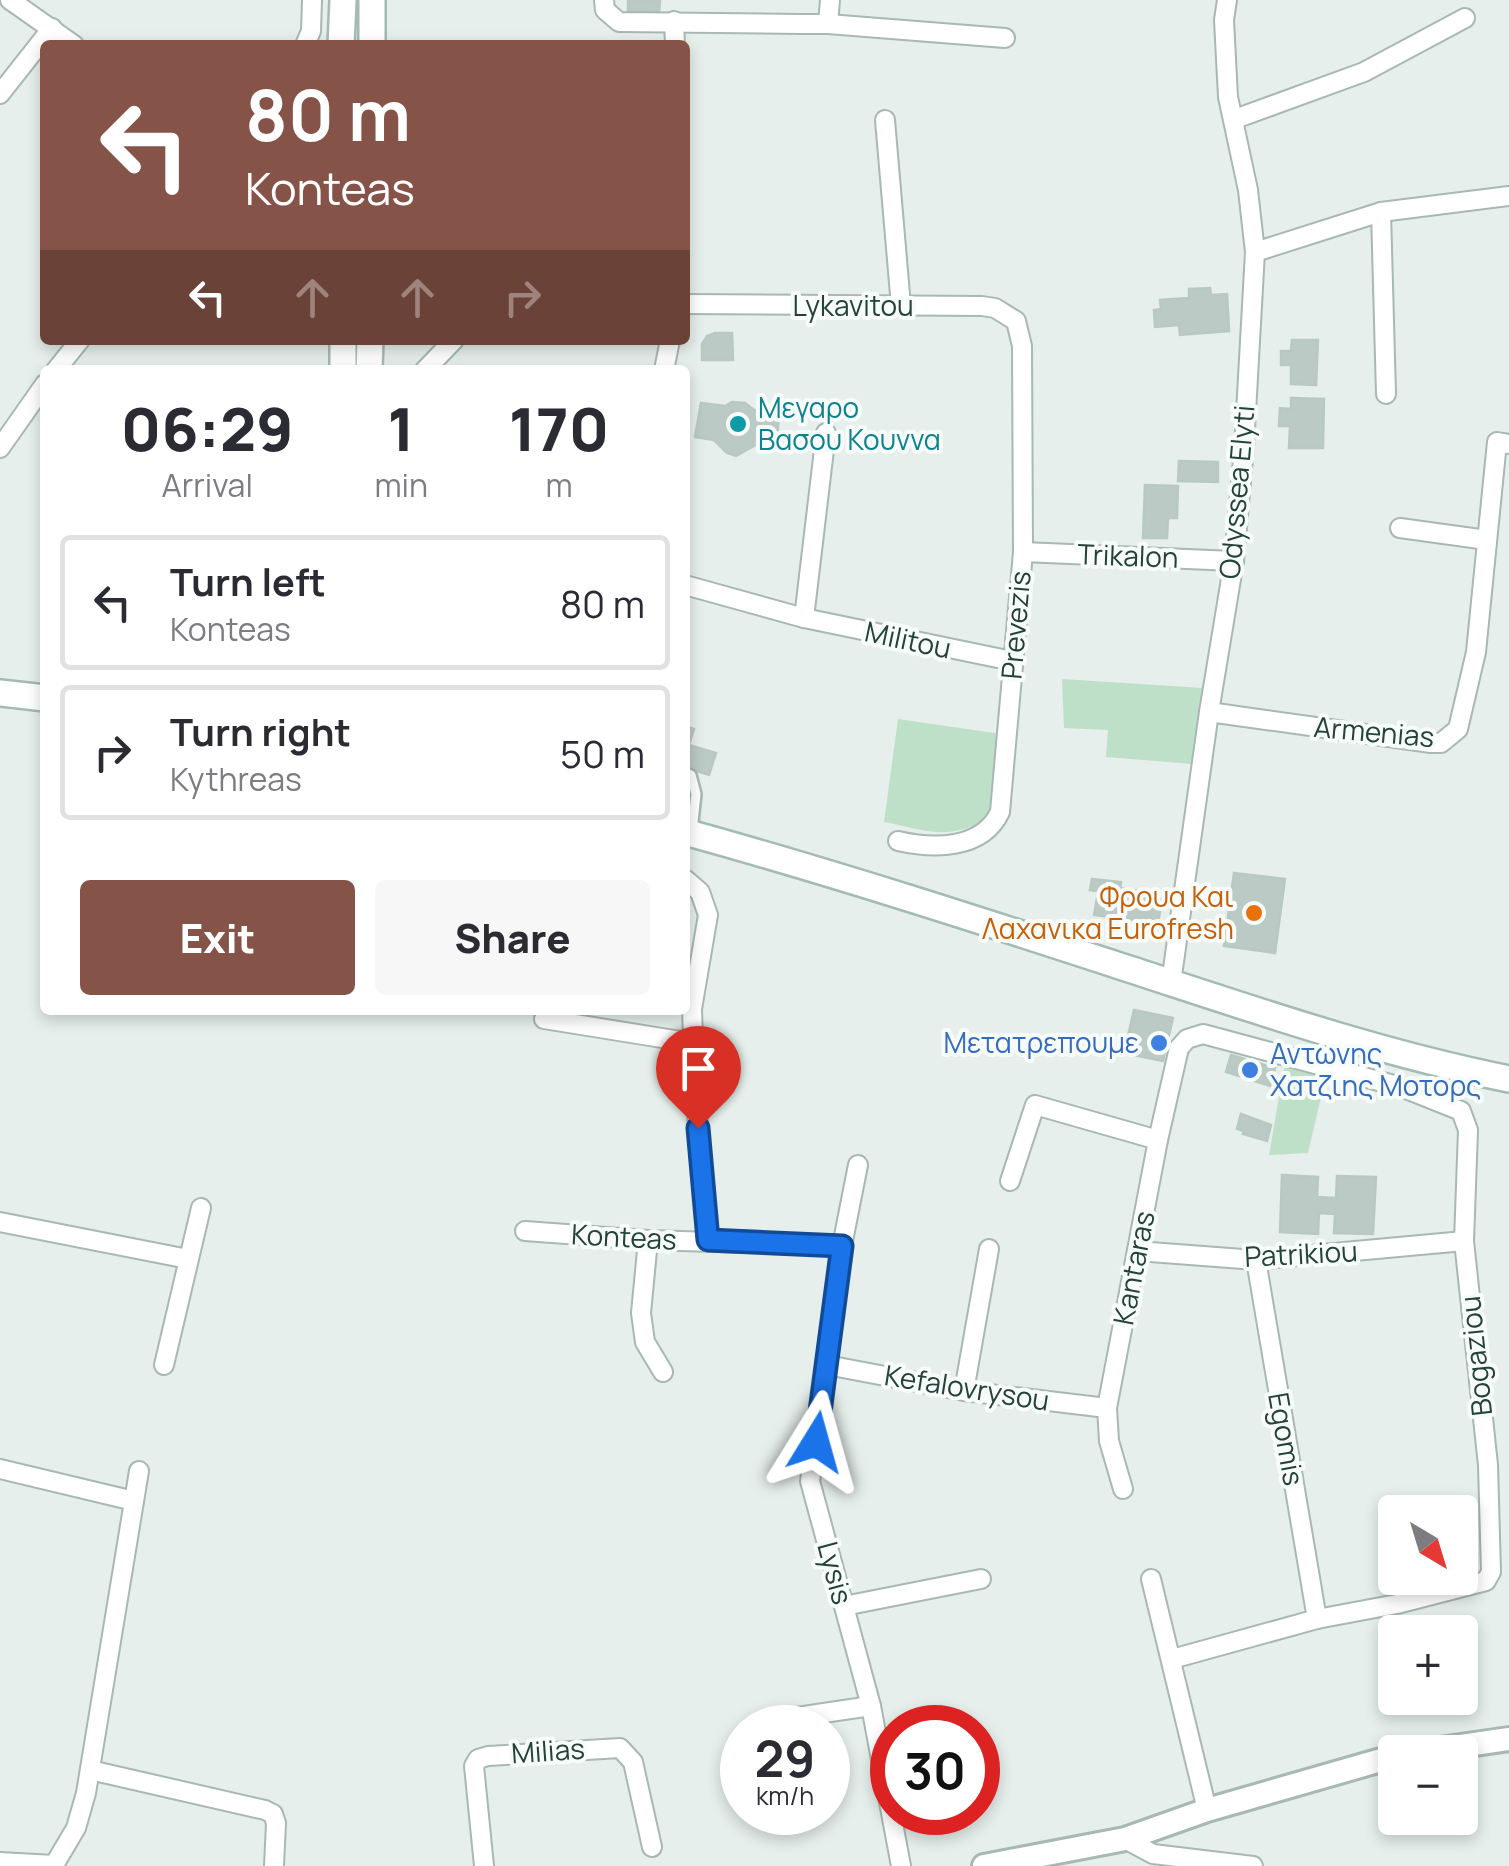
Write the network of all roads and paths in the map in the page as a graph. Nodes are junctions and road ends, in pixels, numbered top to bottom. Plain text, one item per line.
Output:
1 (10, 0) edge
2 (312, 0) edge
3 (343, 0) edge
4 (372, 0) edge
5 (604, 0) edge
6 (830, 0) edge
7 (1226, 0) edge
8 (1465, 18) dead end
9 (674, 20) junction
10 (828, 24) junction
11 (52, 28) junction
12 (1005, 38) dead end
13 (43, 40) edge
14 (68, 40) edge
15 (307, 40) edge
16 (341, 40) edge
17 (372, 40) edge
18 (676, 40) edge
19 (40, 43) edge
20 (0, 94) edge
21 (1235, 119) junction
22 (884, 120) dead end
23 (1509, 196) edge
24 (1381, 212) junction
25 (1255, 252) junction
26 (690, 304) edge
27 (900, 306) junction
28 (1016, 321) joint
29 (76, 345) edge
30 (449, 345) edge
31 (60, 365) edge
32 (430, 365) edge
33 (40, 391) edge
34 (1386, 394) dead end
35 (826, 432) dead end
36 (1503, 443) edge
37 (0, 448) edge
38 (1400, 528) dead end
39 (1487, 540) junction
40 (1023, 552) junction
41 (1234, 561) junction
42 (690, 586) edge
43 (804, 618) junction
44 (1012, 661) junction
45 (0, 693) edge
46 (40, 697) edge
47 (1208, 712) junction
48 (690, 775) edge
49 (690, 823) edge
50 (690, 834) edge
51 (898, 841) dead end
52 (690, 883) edge
53 (1171, 982) junction
54 (544, 1019) dead end
55 (1311, 1028) junction
56 (693, 1043) junction
57 (1301, 1058) junction
58 (1509, 1079) edge
59 (1158, 1140) junction
60 (858, 1164) dead end
61 (1010, 1181) dead end
62 (201, 1208) dead end
63 (0, 1222) edge
64 (525, 1231) dead end
65 (648, 1240) junction
66 (708, 1240) junction
67 (1464, 1240) junction
68 (842, 1246) junction
69 (989, 1249) dead end
70 (1138, 1251) junction
71 (188, 1260) junction
72 (1256, 1260) junction
73 (164, 1365) dead end
74 (827, 1365) junction
75 (663, 1372) dead end
76 (964, 1390) junction
77 (1106, 1408) junction
78 (1509, 1460) edge
79 (1488, 1465) junction
80 (0, 1469) edge
81 (138, 1472) dead end
82 (1123, 1488) dead end
83 (134, 1501) junction
84 (1151, 1578) dead end
85 (981, 1579) dead end
86 (844, 1606) junction
87 (1316, 1619) junction
88 (1172, 1660) junction
89 (871, 1705) edge
90 (1509, 1739) edge
91 (1478, 1743) edge
92 (1378, 1761) edge
93 (90, 1770) junction
94 (1207, 1810) junction
95 (896, 1835) edge
96 (1125, 1839) junction
97 (652, 1847) dead end
98 (0, 1862) edge
99 (274, 1866) edge
100 (484, 1866) edge
101 (902, 1866) edge
102 (984, 1866) edge
103 (1253, 1866) edge

1 - 11 street
2 - 15 street
3 - 16 main road
4 - 17 main road
5 - 9 street
6 - 10 street
7 - 21 street, Odyssea Elyti
8 - 21 street
9 - 10 street
9 - 18 street
10 - 12 street
11 - 13 street
11 - 14 street
19 - 20 street
21 - 25 street, Odyssea Elyti
22 - 27 street
23 - 24 street
24 - 25 street
24 - 34 street
25 - 41 street, Odyssea Elyti
26 - 27 street, Lykavitou
27 - 28 street, Lykavitou
28 - 40 street, Prevezis
29 - 31 street
30 - 32 street
33 - 37 street
35 - 43 street
36 - 39 street, Armenias
38 - 39 street
39 - 47 street, Armenias
40 - 41 street, Trikalon
40 - 44 street, Prevezis
41 - 47 street, Odyssea Elyti
42 - 43 street, Militou
43 - 44 street, Militou
44 - 51 street, Prevezis
45 - 46 main road
47 - 53 street, Odyssea Elyti
48 - 49 lane
50 - 53 main road
52 - 56 street
53 - 55 main road
54 - 56 street
55 - 57 street
55 - 58 main road
56 - 66 street
57 - 59 street, Kantaras
57 - 67 street, Bogaziou
59 - 61 street
59 - 70 street, Kantaras
60 - 68 street, Lysis
62 - 71 street
63 - 71 street
64 - 65 street, Konteas
65 - 66 street, Konteas
65 - 75 street
66 - 68 street, Konteas
67 - 72 street, Patrikiou
67 - 79 street, Bogaziou
68 - 74 street, Lysis
69 - 76 street
70 - 72 street, Patrikiou
70 - 77 street, Kantaras
71 - 73 street
72 - 87 street, Egomis
74 - 76 street, Kefalovrysou
74 - 86 street, Lysis
76 - 77 street, Kefalovrysou
77 - 82 street, Kantaras
78 - 79 street
79 - 87 street, Bogaziou
80 - 83 street
81 - 83 street
83 - 93 street
84 - 88 street
85 - 86 street
86 - 89 street, Lysis
87 - 88 street
88 - 94 street
90 - 91 street
92 - 94 street
93 - 98 street
93 - 99 street
94 - 96 street
95 - 101 street, Lysis
96 - 102 street
96 - 103 street
97 - 100 street, Milias

